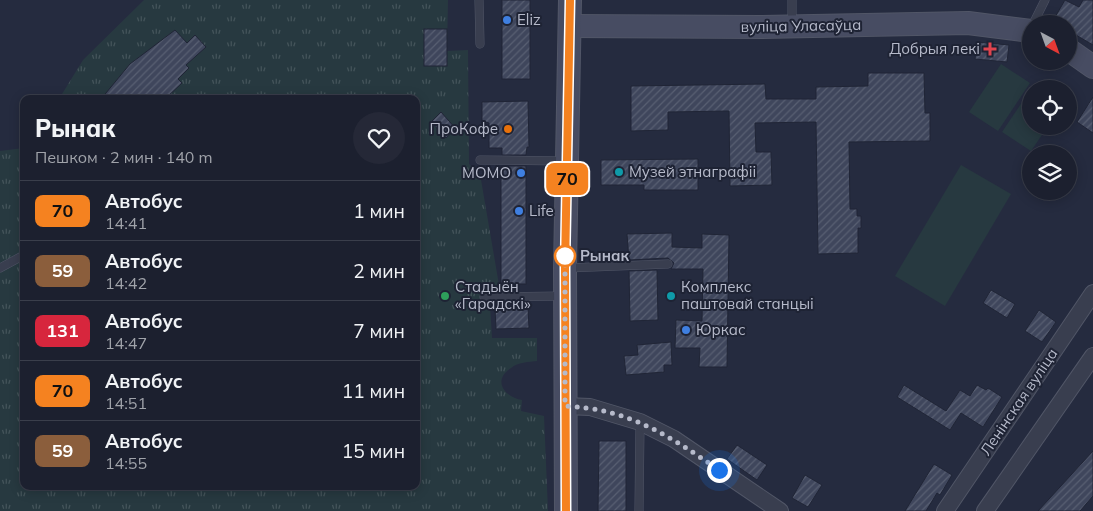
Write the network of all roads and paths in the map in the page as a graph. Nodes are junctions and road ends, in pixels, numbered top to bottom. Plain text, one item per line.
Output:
1 (479, 0) edge
2 (570, 0) edge
3 (792, 0) edge
4 (1045, 0) edge
5 (1038, 15) edge
6 (570, 26) junction
7 (792, 26) junction
8 (1022, 27) edge
9 (480, 44) dead end
10 (1078, 56) edge
11 (1093, 67) edge
12 (480, 160) dead end
13 (567, 161) junction
14 (20, 257) edge
15 (668, 264) dead end
16 (0, 268) edge
17 (565, 268) junction
18 (1093, 293) edge
19 (565, 296) junction
20 (484, 297) dead end
21 (1093, 356) edge
22 (565, 406) junction
23 (640, 422) junction
24 (566, 511) edge
25 (639, 511) edge
26 (780, 511) edge
27 (946, 511) edge
28 (985, 511) edge

1 - 9 lane
2 - 6 main road
3 - 7 lane
4 - 5 lane
6 - 7 main road, вуліца Уласаўца
6 - 13 main road
7 - 8 main road, вуліца Уласаўца
10 - 11 main road
12 - 13 lane
13 - 17 main road
14 - 16 lane
15 - 17 lane
17 - 19 main road
18 - 27 street, Ленінская вуліца
19 - 20 lane
19 - 22 main road
21 - 28 street
22 - 23 street
22 - 24 main road
23 - 25 lane
23 - 26 street

